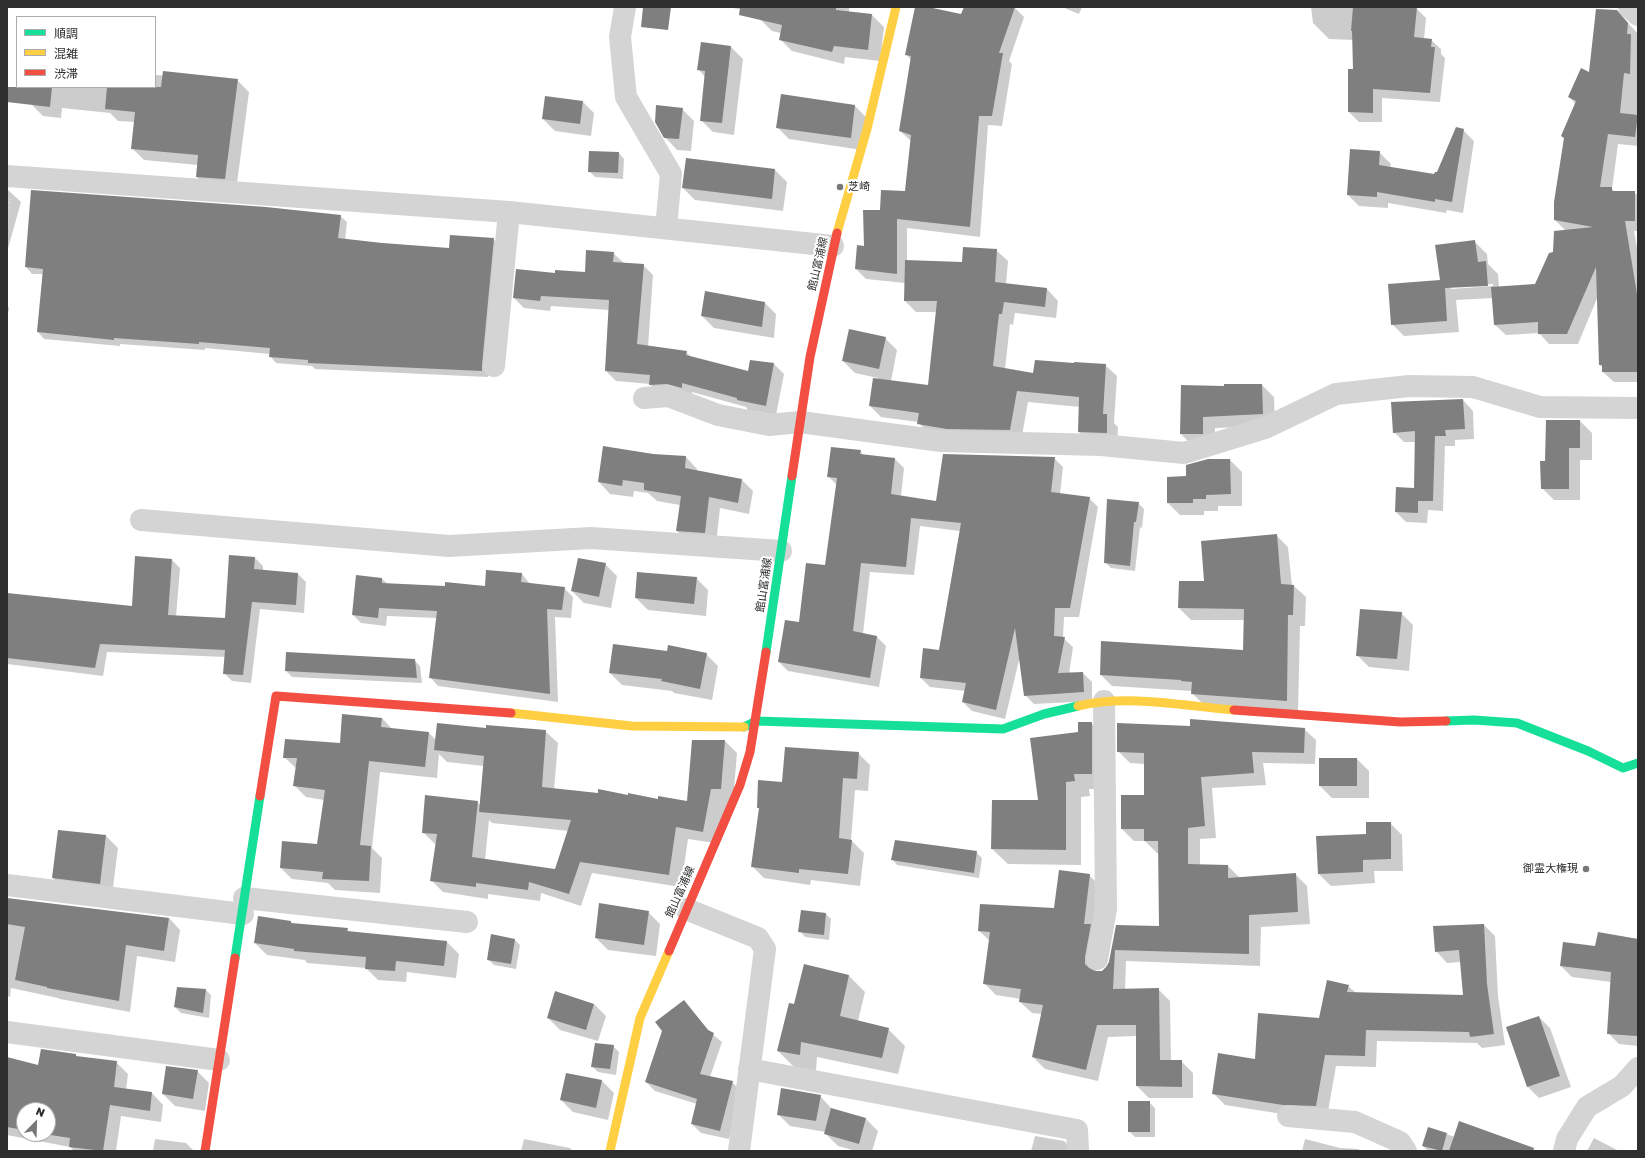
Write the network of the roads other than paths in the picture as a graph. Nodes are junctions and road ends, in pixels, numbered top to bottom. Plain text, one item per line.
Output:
1 (625, 7) edge
2 (896, 7) edge
3 (1629, 7) edge
4 (1638, 15) edge
5 (7, 176) edge
6 (509, 212) junction
7 (666, 228) junction
8 (833, 246) junction
9 (494, 366) dead end
10 (644, 398) dead end
11 (1638, 408) edge
12 (800, 422) junction
13 (141, 520) dead end
14 (781, 551) junction
15 (1104, 701) junction
16 (756, 721) junction
17 (1638, 763) edge
18 (7, 885) edge
19 (243, 906) junction
20 (686, 909) junction
21 (468, 922) dead end
22 (1097, 959) dead end
23 (7, 1032) edge
24 (219, 1060) junction
25 (1638, 1068) edge
26 (749, 1069) junction
27 (1288, 1116) dead end
28 (205, 1151) edge
29 (610, 1151) edge
30 (738, 1151) edge
31 (1078, 1151) edge
32 (1406, 1151) edge
33 (1564, 1151) edge

1 - 7 street
2 - 8 street, 館山富浦線
3 - 4 street
5 - 6 street
6 - 7 street
6 - 9 street
7 - 8 street
8 - 12 street, 館山富浦線
10 - 12 street
11 - 12 street
12 - 14 street, 館山富浦線
13 - 14 street
14 - 16 street, 館山富浦線
15 - 16 street
15 - 17 street
15 - 22 street
16 - 19 street
16 - 20 street, 館山富浦線
18 - 19 street
19 - 21 street
19 - 24 street
20 - 26 street
20 - 29 street, 館山富浦線
23 - 24 street
24 - 28 street
25 - 33 street
26 - 30 street
26 - 31 street
27 - 32 street

